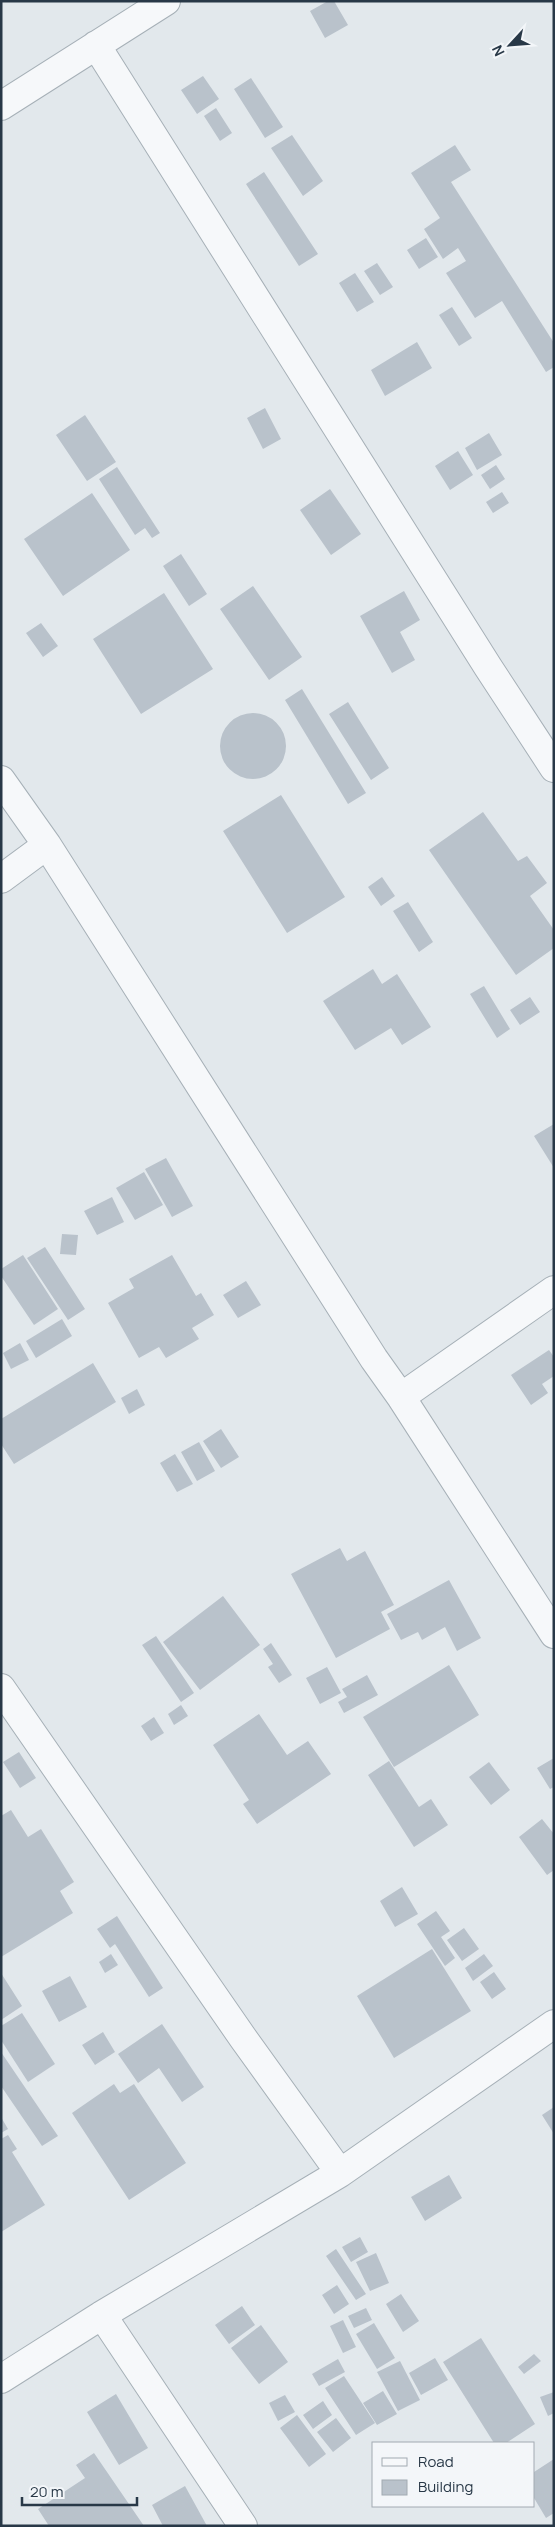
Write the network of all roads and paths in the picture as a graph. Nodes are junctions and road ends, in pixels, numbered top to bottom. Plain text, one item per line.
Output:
1 (166, 1) edge
2 (96, 45) junction
3 (1, 106) edge
4 (554, 768) edge
5 (1, 780) edge
6 (46, 846) junction
7 (1, 879) edge
8 (554, 1290) edge
9 (401, 1397) junction
10 (554, 1634) edge
11 (1, 1688) edge
12 (554, 2024) edge
13 (340, 2173) junction
14 (102, 2315) junction
15 (1, 2379) edge
16 (244, 2526) edge

1 - 2 street
2 - 3 street
2 - 4 street
5 - 6 street
6 - 7 street
6 - 9 street
8 - 9 street
9 - 10 street
11 - 13 street
12 - 13 street
13 - 14 street
14 - 15 street
14 - 16 street

